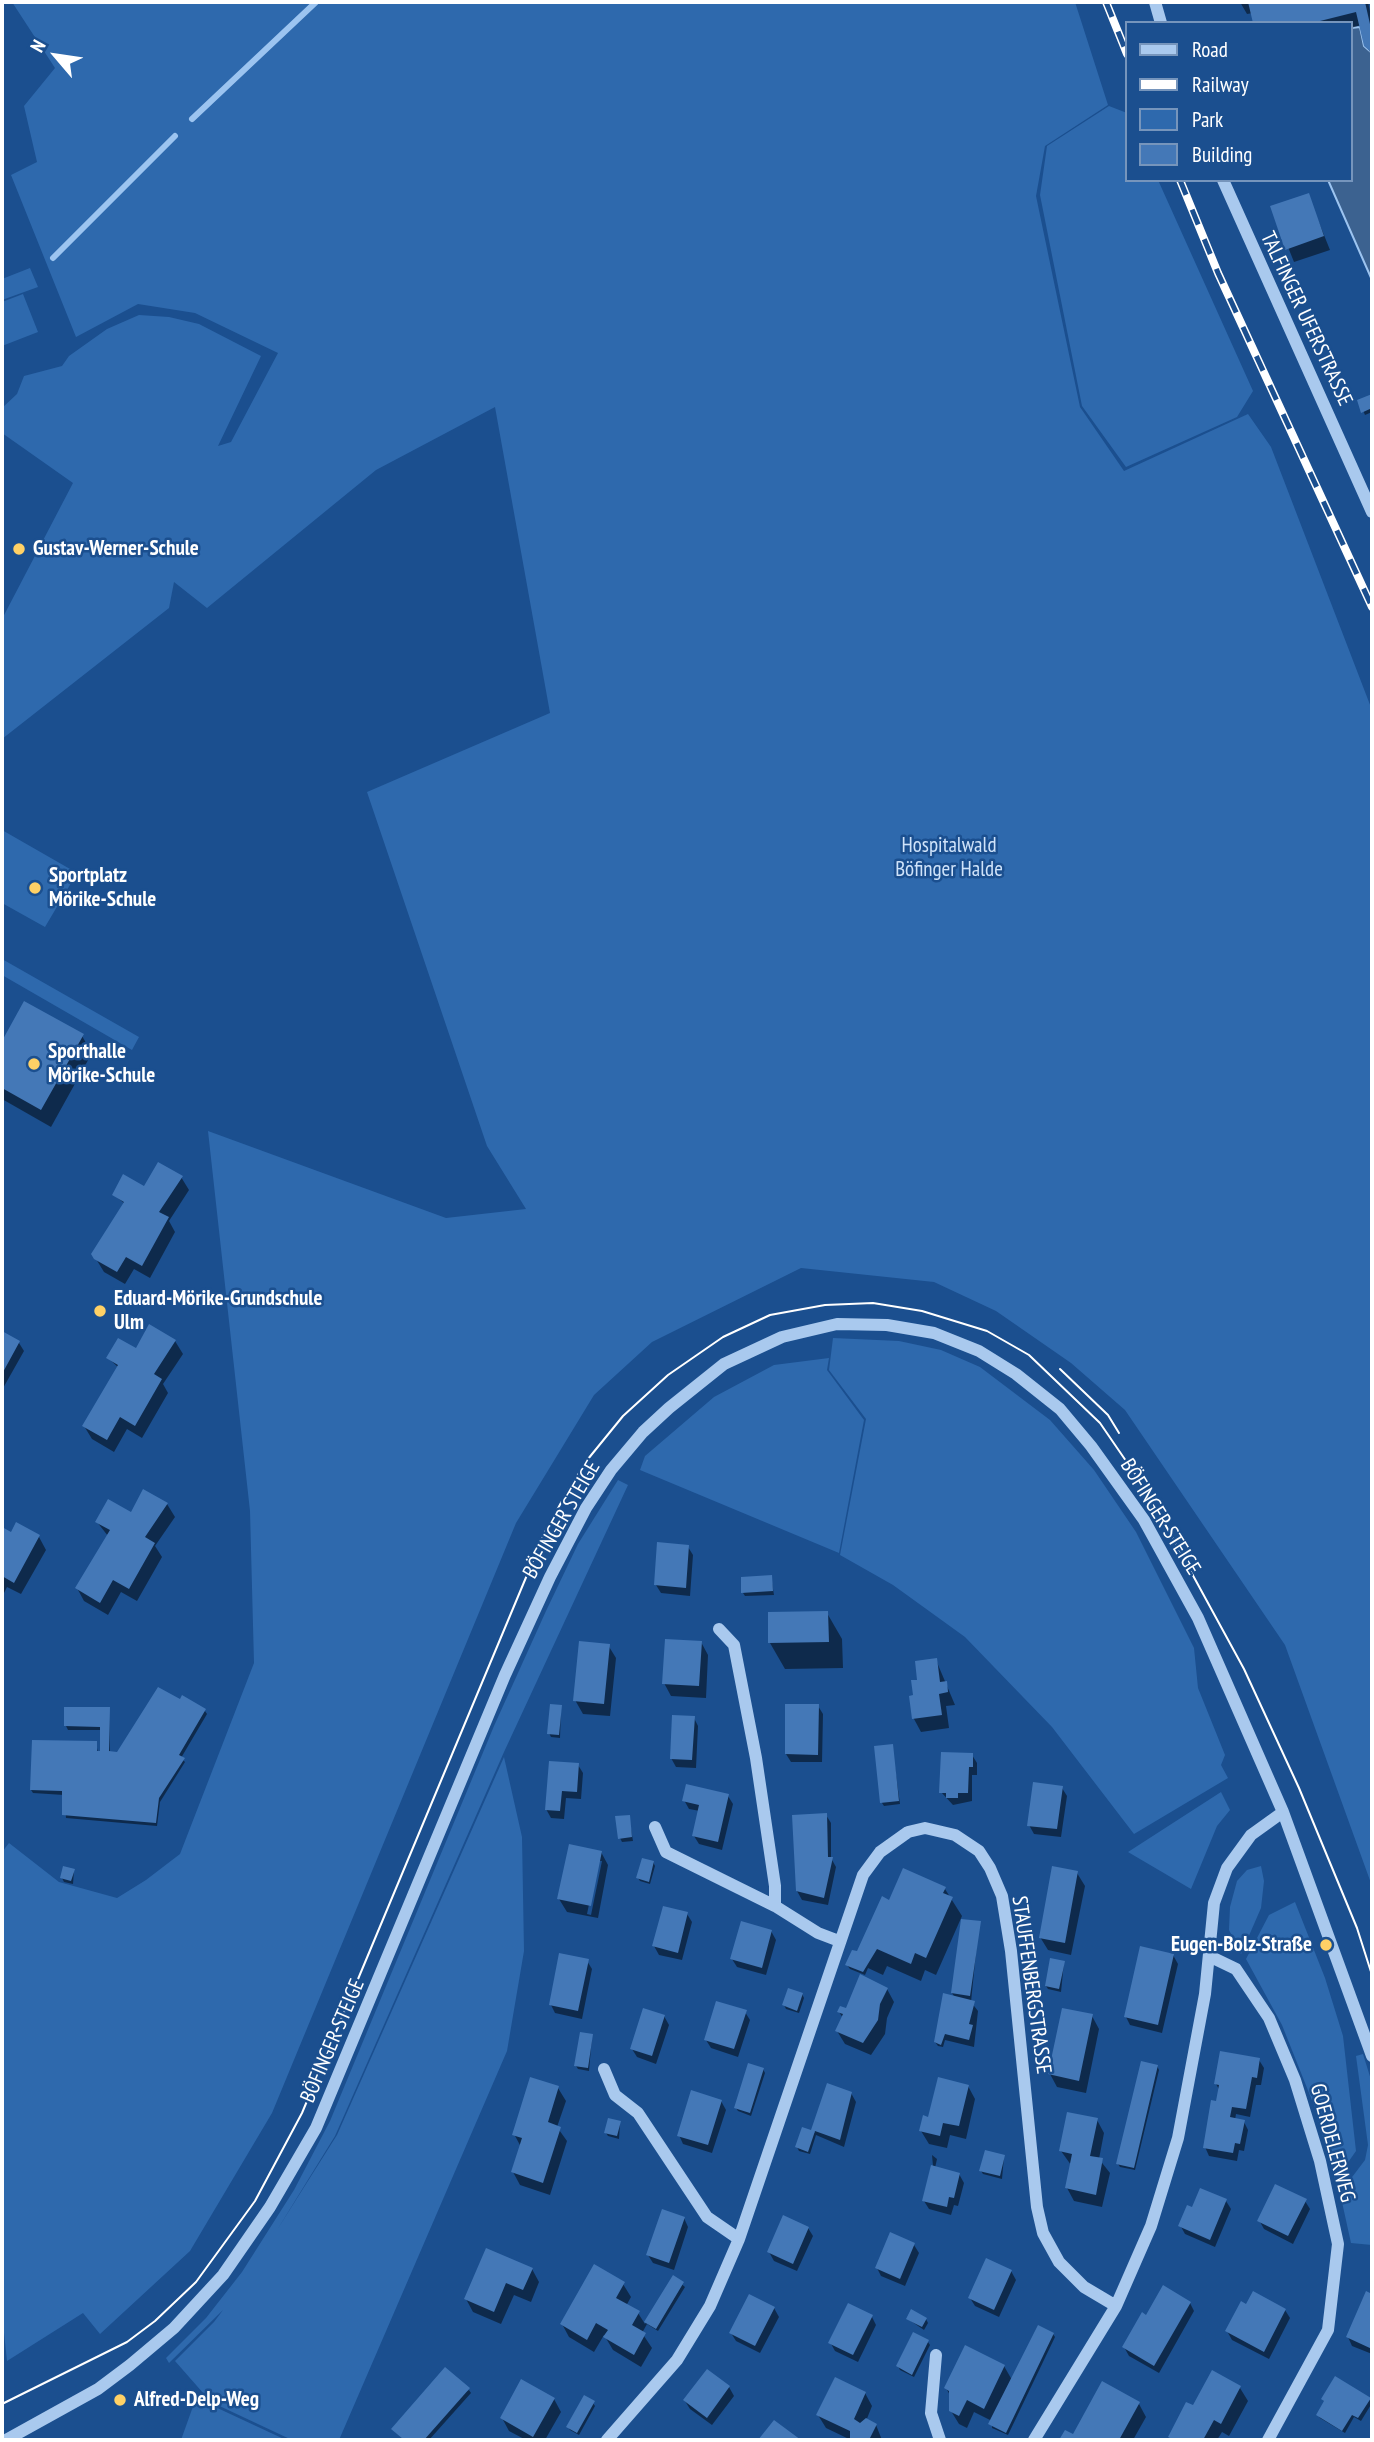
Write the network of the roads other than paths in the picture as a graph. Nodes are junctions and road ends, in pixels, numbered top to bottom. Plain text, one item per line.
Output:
1 (1154, 2) edge
2 (1160, 21) edge
3 (1224, 182) edge
4 (1372, 512) edge
5 (719, 1629) dead end
6 (1283, 1812) junction
7 (655, 1827) dead end
8 (775, 1906) junction
9 (839, 1941) junction
10 (1209, 1956) junction
11 (1372, 2056) edge
12 (604, 2069) dead end
13 (739, 2239) junction
14 (1116, 2306) junction
15 (936, 2355) dead end
16 (6, 2440) edge
17 (607, 2440) edge
18 (940, 2440) edge
19 (1034, 2440) edge
20 (1268, 2440) edge

1 - 2 street
3 - 4 street, TALFINGER UFERSTRASSE
5 - 8 street
6 - 10 street
6 - 11 street, BÖFINGER STEIGE
6 - 16 street, BÖFINGER STEIGE
7 - 8 street
8 - 9 street
9 - 13 street, STAUFFENBERGSTRASSE
9 - 14 street, STAUFFENBERGSTRASSE
10 - 14 street
10 - 20 street, GOERDELERWEG
12 - 13 street
13 - 17 street, STAUFFENBERGSTRASSE
14 - 19 street
15 - 18 street

